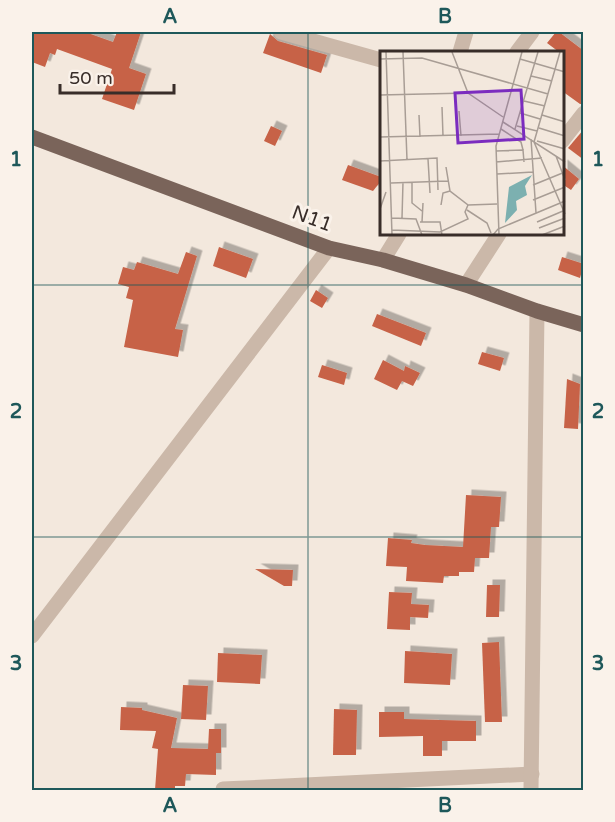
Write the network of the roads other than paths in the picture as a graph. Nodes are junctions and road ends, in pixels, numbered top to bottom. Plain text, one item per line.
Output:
1 (466, 32) edge
2 (532, 32) edge
3 (288, 33) edge
4 (460, 51) edge
5 (518, 51) edge
6 (380, 60) edge
7 (584, 113) edge
8 (32, 137) edge
9 (564, 138) edge
10 (398, 236) edge
11 (498, 236) edge
12 (329, 248) junction
13 (383, 260) junction
14 (466, 285) junction
15 (537, 311) junction
16 (584, 325) edge
17 (32, 636) edge
18 (532, 774) junction
19 (223, 789) dead end
20 (531, 790) edge

1 - 4 street
2 - 5 street
3 - 6 street
7 - 9 street
8 - 12 main road, N11
10 - 13 street
11 - 14 street
12 - 13 main road, N11
12 - 17 street
13 - 14 main road, N11
14 - 15 main road, N11
15 - 16 main road, N11
15 - 18 street
18 - 19 street
18 - 20 street

